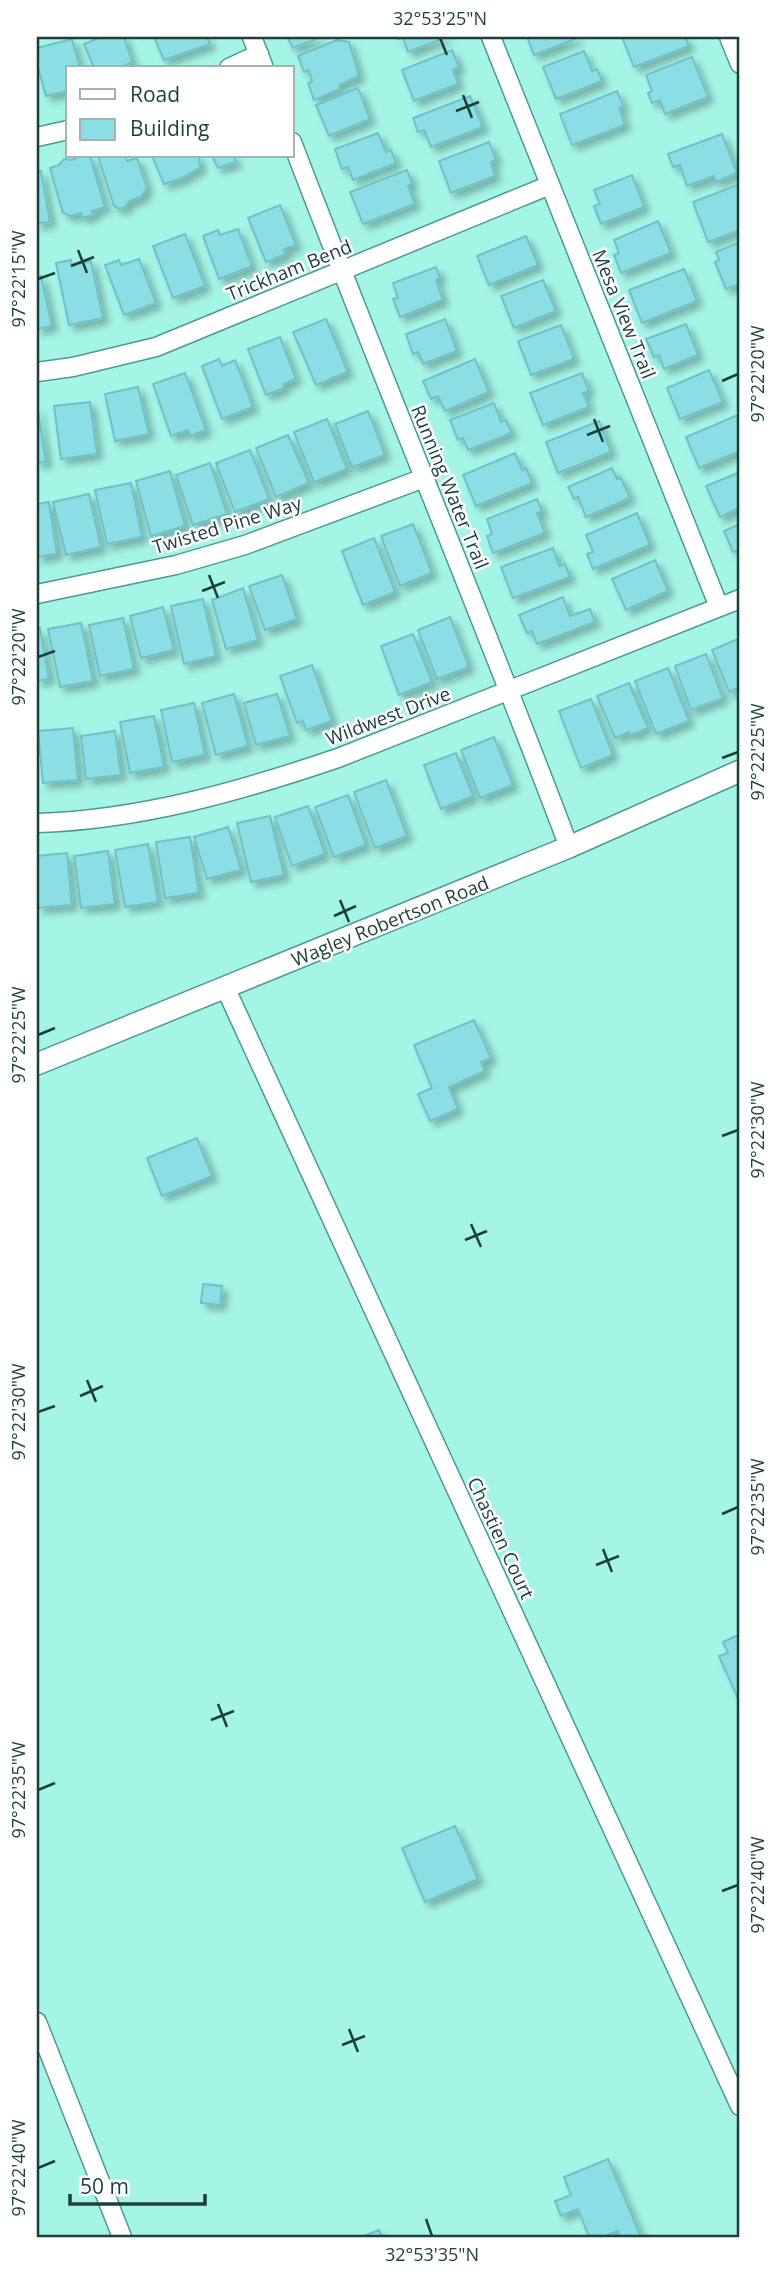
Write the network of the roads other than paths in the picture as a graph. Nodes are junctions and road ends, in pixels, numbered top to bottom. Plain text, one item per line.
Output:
1 (252, 37) edge
2 (491, 37) edge
3 (729, 37) edge
4 (261, 61) edge
5 (740, 64) edge
6 (238, 66) edge
7 (66, 130) edge
8 (37, 137) edge
9 (294, 147) edge
10 (551, 185) junction
11 (342, 272) junction
12 (37, 372) edge
13 (424, 478) junction
14 (37, 593) edge
15 (740, 599) edge
16 (719, 607) junction
17 (510, 691) junction
18 (740, 771) edge
19 (37, 823) edge
20 (569, 848) junction
21 (225, 987) junction
22 (37, 1065) edge
23 (37, 2022) edge
24 (740, 2106) edge
25 (122, 2237) edge

1 - 4 street
2 - 10 street, Mesa View Trail
3 - 5 street
4 - 6 street
7 - 8 street
9 - 11 street, Running Water Trail
10 - 11 street, Trickham Bend
10 - 16 street, Mesa View Trail
11 - 12 street, Trickham Bend
11 - 13 street, Running Water Trail
13 - 14 street, Twisted Pine Way
13 - 17 street, Running Water Trail
15 - 16 street, Wildwest Drive
16 - 17 street, Wildwest Drive
17 - 19 street, Wildwest Drive
17 - 20 street, Running Water Trail
18 - 20 street, Wagley Robertson Road
20 - 21 street, Wagley Robertson Road
21 - 22 street, Wagley Robertson Road
21 - 24 street, Chastien Court
23 - 25 street

